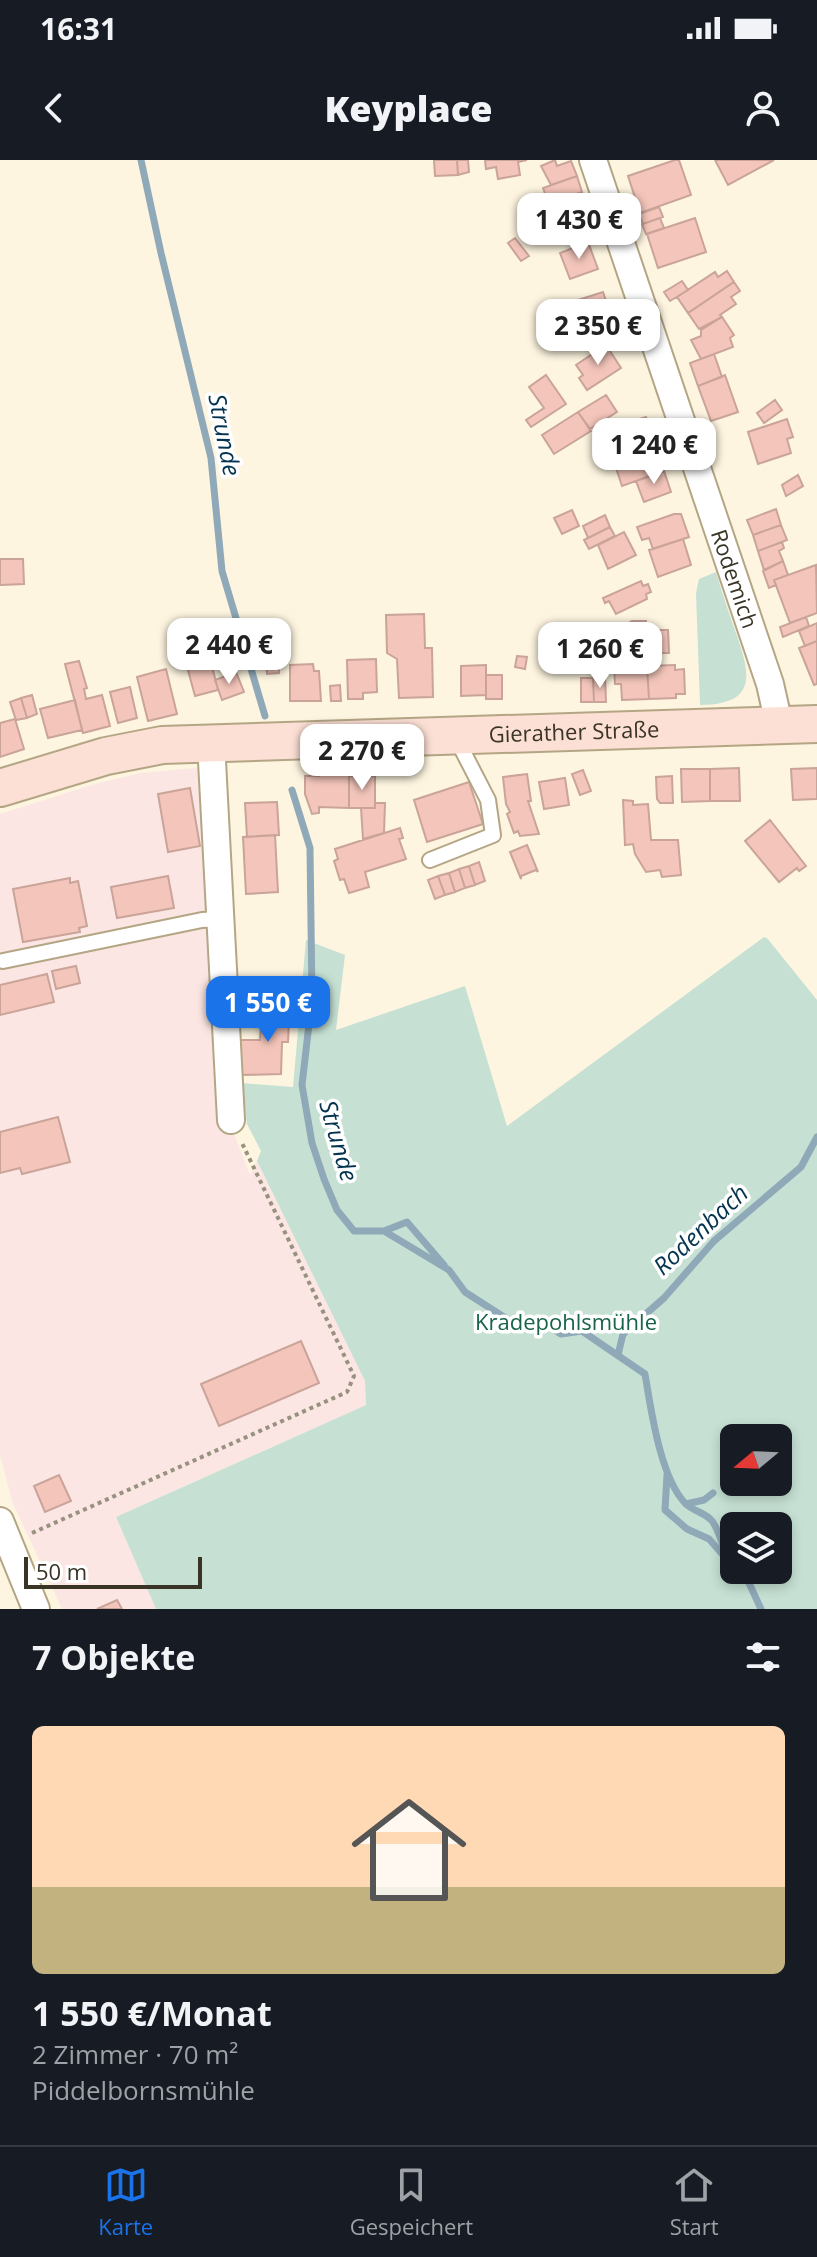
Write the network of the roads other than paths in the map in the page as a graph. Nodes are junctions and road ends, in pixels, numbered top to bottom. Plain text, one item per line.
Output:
1 (593, 160) edge
2 (779, 724) junction
3 (817, 724) edge
4 (454, 734) junction
5 (211, 742) junction
6 (0, 788) edge
7 (430, 860) dead end
8 (221, 919) junction
9 (3, 961) dead end
10 (231, 1120) road end
11 (4, 1532) edge
12 (36, 1609) edge

1 - 2 street, Rodemich
2 - 3 street, Gierather Straße
2 - 4 street, Gierather Straße
4 - 5 street, Gierather Straße
4 - 7 lane
5 - 6 street, Gierather Straße
5 - 8 street
8 - 9 lane
8 - 10 street
11 - 12 street

